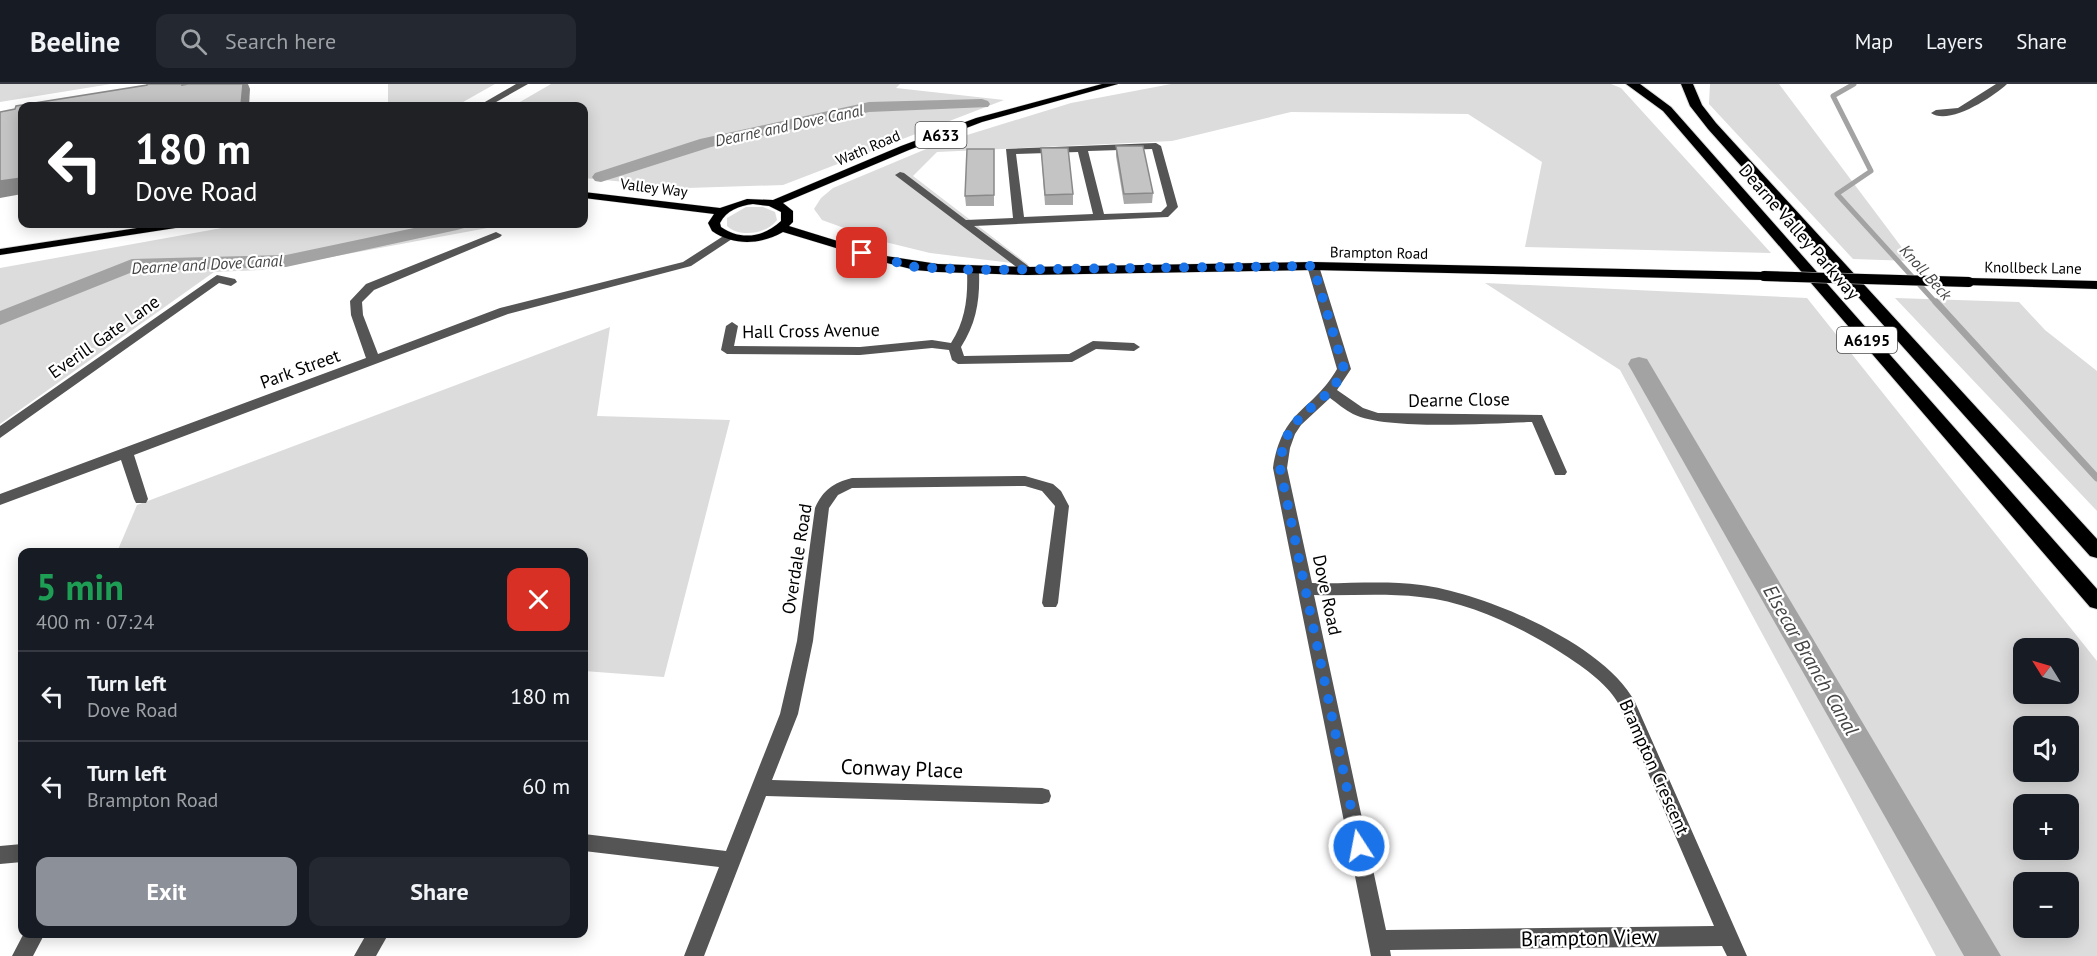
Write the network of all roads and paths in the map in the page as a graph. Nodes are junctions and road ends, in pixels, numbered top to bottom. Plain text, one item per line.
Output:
1 (522, 84) edge
2 (1113, 84) edge
3 (1632, 84) edge
4 (1687, 84) edge
5 (2002, 84) edge
6 (490, 102) edge
7 (1936, 112) dead end
8 (1082, 148) junction
9 (894, 186) dead end
10 (588, 195) edge
11 (775, 203) junction
12 (721, 212) junction
13 (1099, 218) junction
14 (1019, 220) junction
15 (963, 223) junction
16 (156, 228) edge
17 (782, 228) junction
18 (496, 235) dead end
19 (729, 237) junction
20 (0, 252) edge
21 (1313, 266) junction
22 (973, 270) junction
23 (1026, 271) junction
24 (1764, 276) joint
25 (231, 282) dead end
26 (2097, 285) edge
27 (732, 326) dead end
28 (955, 347) junction
29 (1134, 347) dead end
30 (374, 361) junction
31 (1329, 391) junction
32 (0, 433) edge
33 (126, 452) junction
34 (1560, 472) dead end
35 (141, 499) dead end
36 (0, 500) edge
37 (2097, 551) edge
38 (1307, 589) junction
39 (2097, 602) edge
40 (1050, 603) dead end
41 (761, 788) junction
42 (1042, 796) dead end
43 (588, 843) edge
44 (18, 853) edge
45 (0, 855) edge
46 (731, 860) junction
47 (1729, 936) junction
48 (32, 938) edge
49 (376, 938) edge
50 (1379, 948) edge
51 (22, 956) edge
52 (364, 956) edge
53 (694, 956) edge
54 (1737, 956) edge

1 - 6 street
2 - 11 main road, Wath Road / A633
3 - 39 highway, Dearne Valley Parkway / A6195
4 - 37 highway, Dearne Valley Parkway / A6195
5 - 7 street
8 - 13 street
8 - 13 street
8 - 14 street
9 - 15 street
10 - 12 main road, Valley Way
11 - 12 main road
11 - 17 main road
12 - 19 main road
13 - 14 street
14 - 15 street
15 - 23 street
16 - 20 main road
17 - 19 main road
17 - 22 main road, Brampton Road
18 - 30 street
19 - 30 street, Park Street
21 - 23 main road, Brampton Road
21 - 24 main road, Brampton Road
21 - 31 street, Dove Road
22 - 23 main road, Brampton Road
22 - 28 street
24 - 26 main road, Knollbeck Lane, bridge
25 - 32 street, Everill Gate Lane
27 - 28 street, Hall Cross Avenue
28 - 29 street
30 - 33 street, Park Street
31 - 34 street, Dearne Close
31 - 38 street, Dove Road
33 - 35 street
33 - 36 street, Park Street
38 - 47 street, Brampton Crescent
38 - 50 street, Dove Road
40 - 41 street, Overdale Road
41 - 42 street, Conway Place
41 - 46 street, Overdale Road
43 - 46 street
44 - 45 street
46 - 53 street, Overdale Road
47 - 50 street, Brampton View
47 - 54 street, Brampton Crescent
48 - 51 street
49 - 52 street

